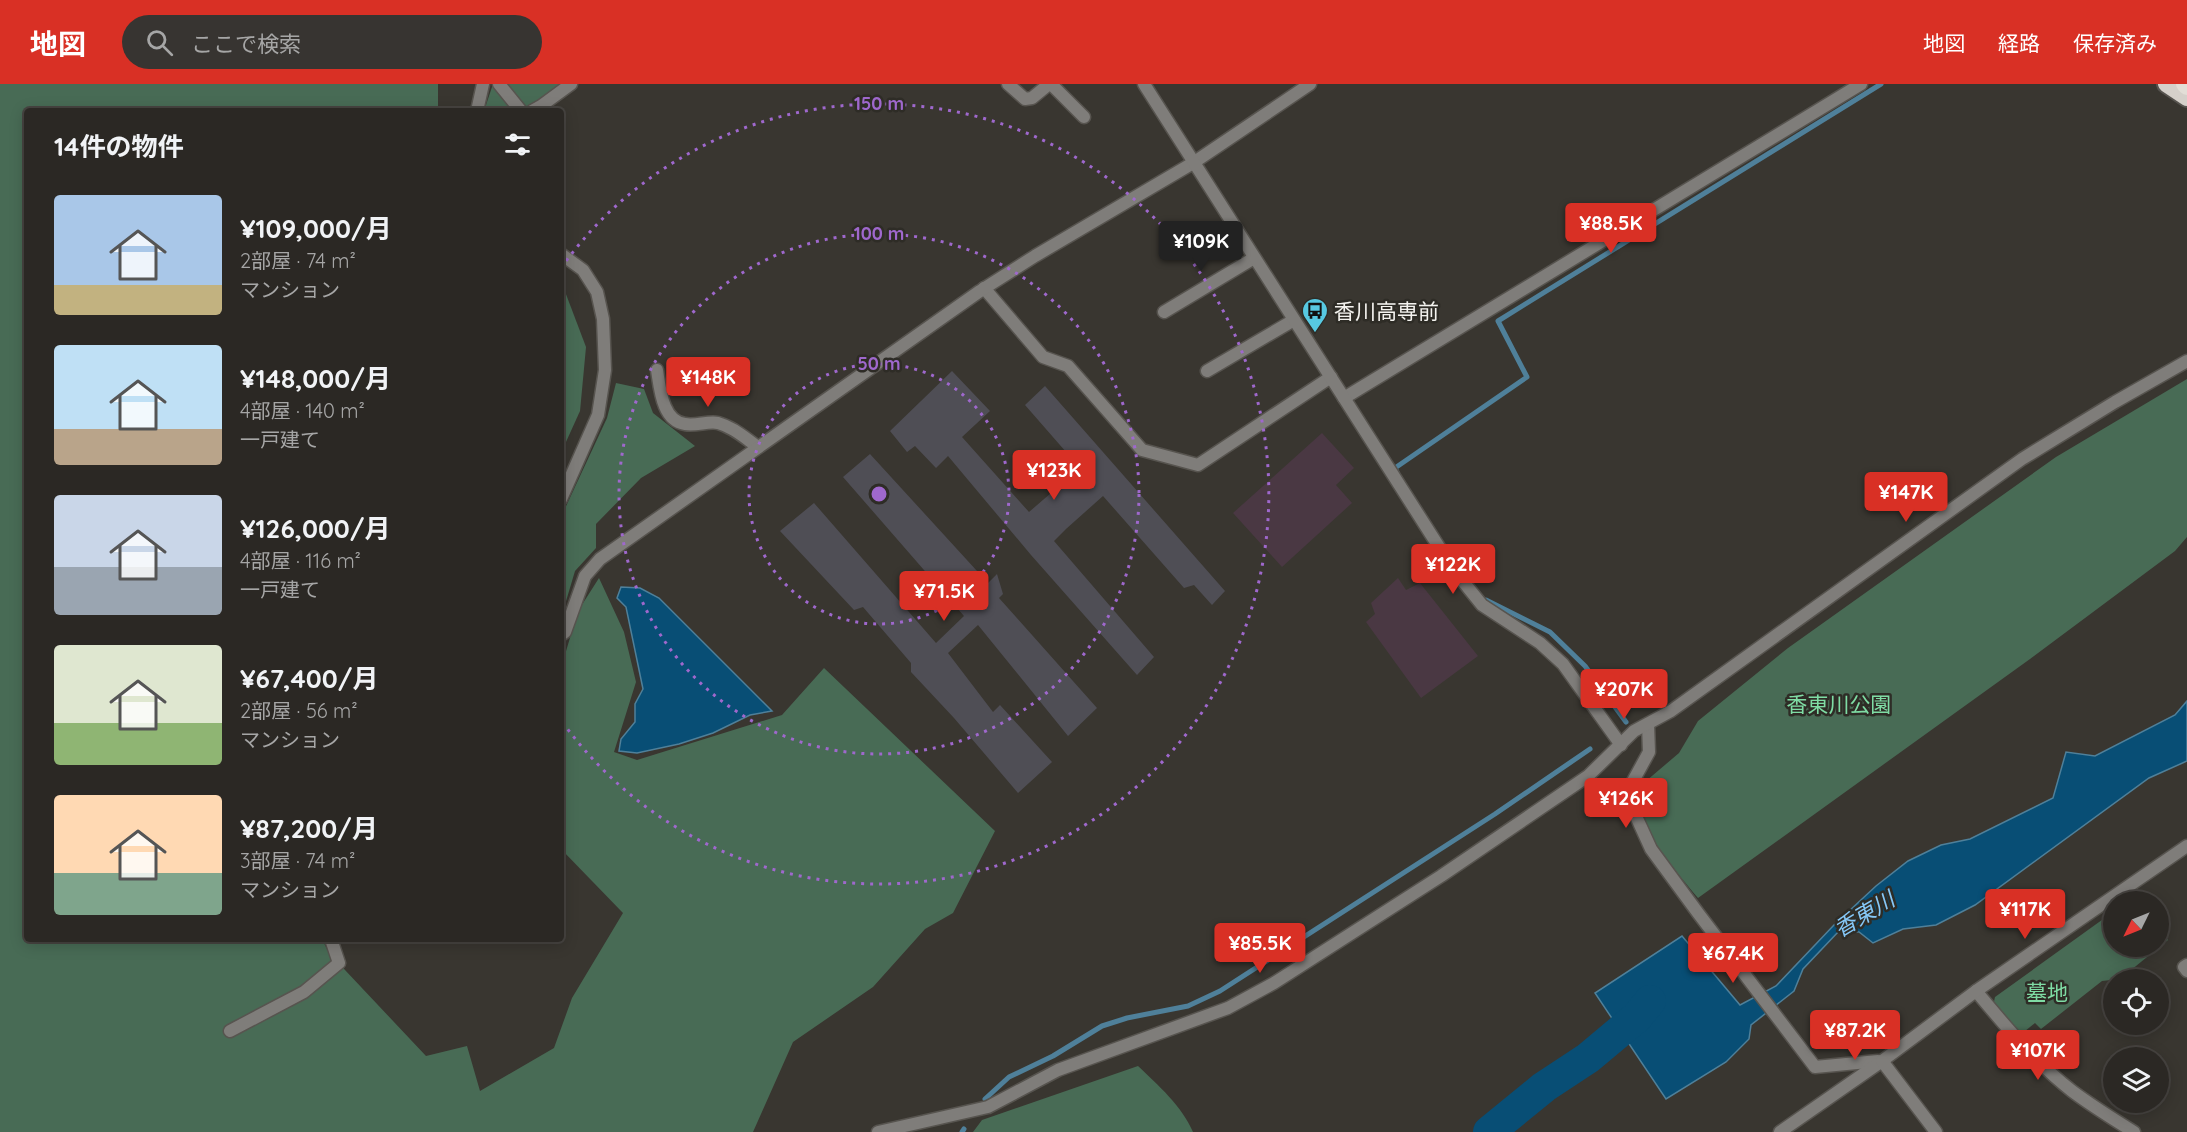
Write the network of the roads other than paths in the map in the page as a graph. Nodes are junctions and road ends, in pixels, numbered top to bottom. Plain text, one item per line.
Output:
1 (483, 84) edge
2 (499, 84) edge
3 (571, 84) edge
4 (1008, 84) edge
5 (1050, 84) edge
6 (1144, 84) edge
7 (1310, 84) edge
8 (1861, 84) edge
9 (2166, 84) edge
10 (2187, 98) edge
11 (478, 108) edge
12 (519, 108) edge
13 (537, 108) edge
14 (1084, 117) dead end
15 (1193, 163) junction
16 (564, 256) edge
17 (1254, 258) junction
18 (984, 288) junction
19 (1164, 312) dead end
20 (1294, 320) junction
21 (2187, 361) edge
22 (657, 370) dead end
23 (1207, 371) dead end
24 (1331, 377) junction
25 (1344, 398) junction
26 (758, 447) junction
27 (564, 492) edge
28 (564, 633) edge
29 (1648, 724) junction
30 (1621, 745) junction
31 (2187, 846) edge
32 (332, 942) edge
33 (2187, 965) edge
34 (2187, 971) edge
35 (1977, 991) junction
36 (230, 1031) dead end
37 (1882, 1061) junction
38 (878, 1132) edge
39 (1780, 1132) edge
40 (1936, 1132) edge
41 (2134, 1132) edge

1 - 11 street
2 - 12 street
3 - 13 street
4 - 5 street
5 - 14 street
6 - 15 street
7 - 15 street
8 - 25 street
9 - 10 highway
15 - 17 street
15 - 18 street
16 - 27 street
17 - 19 street
17 - 20 street
18 - 24 street
18 - 26 street
20 - 23 street
20 - 24 street
21 - 29 street
22 - 26 street
24 - 25 street
25 - 30 street
26 - 28 street
29 - 30 street
29 - 37 street
30 - 38 street
31 - 35 street
32 - 36 street
33 - 34 street
35 - 37 street
35 - 41 street
37 - 39 street
37 - 40 street

